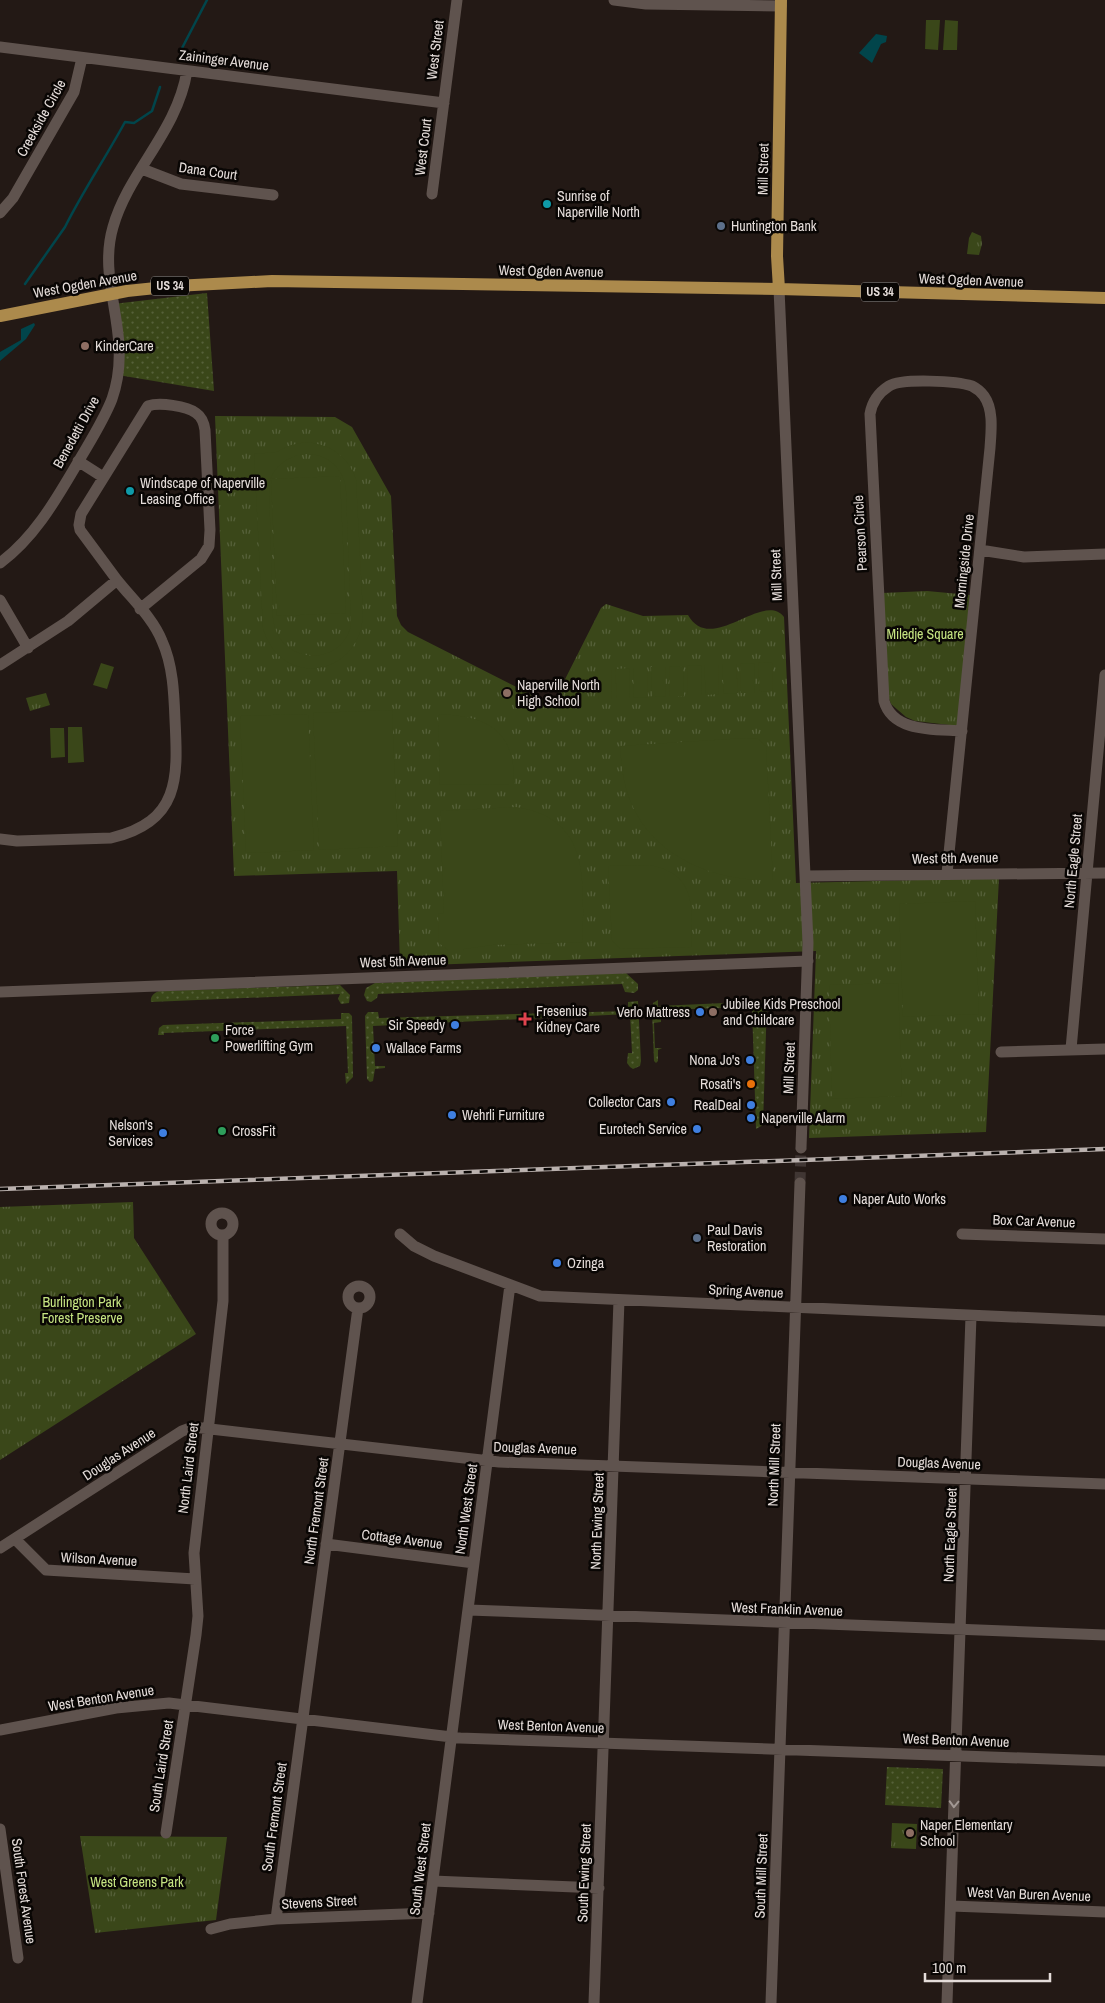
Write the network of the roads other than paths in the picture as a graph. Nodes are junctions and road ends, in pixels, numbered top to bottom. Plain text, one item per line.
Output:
1 (457, 0) edge
2 (614, 0) edge
3 (781, 3) edge
4 (0, 47) edge
5 (82, 58) junction
6 (187, 71) junction
7 (444, 103) junction
8 (142, 169) junction
9 (432, 194) dead end
10 (273, 195) dead end
11 (0, 213) edge
12 (779, 288) junction
13 (111, 294) junction
14 (1105, 298) edge
15 (0, 316) edge
16 (987, 401) joint
17 (78, 461) junction
18 (104, 477) junction
19 (980, 550) junction
20 (1105, 554) edge
21 (0, 562) edge
22 (117, 580) junction
23 (0, 600) edge
24 (140, 609) junction
25 (28, 648) junction
26 (0, 665) edge
27 (1105, 675) edge
28 (962, 732) junction
29 (0, 839) edge
30 (1087, 872) junction
31 (1105, 872) edge
32 (947, 873) junction
33 (805, 876) junction
34 (808, 961) junction
35 (0, 992) edge
36 (1105, 1049) edge
37 (1071, 1050) junction
38 (1001, 1052) dead end
39 (801, 1148) tunnel mouth
40 (800, 1183) tunnel mouth
41 (400, 1234) dead end
42 (962, 1234) dead end
43 (223, 1236) dead end
44 (1105, 1239) edge
45 (510, 1285) junction
46 (619, 1300) junction
47 (358, 1308) dead end
48 (795, 1308) junction
49 (971, 1316) junction
50 (1105, 1321) edge
51 (208, 1427) junction
52 (341, 1444) junction
53 (488, 1461) junction
54 (614, 1466) junction
55 (789, 1472) junction
56 (967, 1479) junction
57 (1105, 1484) edge
58 (15, 1539) junction
59 (326, 1544) junction
60 (0, 1548) edge
61 (474, 1563) junction
62 (195, 1579) junction
63 (468, 1610) junction
64 (608, 1617) junction
65 (784, 1624) junction
66 (961, 1630) junction
67 (1105, 1635) edge
68 (186, 1704) junction
69 (302, 1719) junction
70 (0, 1730) edge
71 (451, 1738) junction
72 (604, 1743) junction
73 (780, 1749) junction
74 (956, 1755) junction
75 (1105, 1761) edge
76 (0, 1829) edge
77 (166, 1833) dead end
78 (433, 1881) junction
79 (599, 1888) junction
80 (951, 1906) junction
81 (1105, 1912) edge
82 (429, 1913) junction
83 (276, 1919) junction
84 (211, 1929) dead end
85 (18, 1958) dead end
86 (417, 2003) edge
87 (594, 2003) edge
88 (771, 2003) edge
89 (947, 2003) edge

1 - 7 street, West Street
2 - 3 street
3 - 12 main road, Mill Street
4 - 5 street, Zaininger Avenue
5 - 6 street, Zaininger Avenue
5 - 11 street, Creekside Circle
6 - 7 street, Zaininger Avenue
6 - 8 street, Benedetti Drive
7 - 9 street, West Court
8 - 10 street, Dana Court
8 - 13 street, Benedetti Drive
12 - 13 main road, West Ogden Avenue / US 34
12 - 14 main road, West Ogden Avenue / US 34
12 - 33 street, Mill Street
13 - 15 main road, West Ogden Avenue / US 34
13 - 17 street, Benedetti Drive
16 - 19 street, Morningside Drive
16 - 28 street, Pearson Circle
17 - 18 street
17 - 21 street, Benedetti Drive
18 - 22 street
18 - 24 street
19 - 20 street
19 - 28 street, Morningside Drive
22 - 24 street
22 - 25 street
23 - 25 street
24 - 29 street
25 - 26 street
27 - 30 street, North Eagle Street
28 - 32 street, Morningside Drive
30 - 31 street, West 6th Avenue
30 - 32 street, West 6th Avenue
30 - 37 street, North Eagle Street
32 - 33 street, West 6th Avenue
33 - 34 street, Mill Street
34 - 35 street, West 5th Avenue
34 - 39 street, Mill Street
36 - 37 street
37 - 38 street
40 - 48 street, North Mill Street
41 - 45 street, Spring Avenue
42 - 44 street, Box Car Avenue
43 - 51 street, North Laird Street
45 - 46 street, Spring Avenue
45 - 53 street, North West Street
46 - 48 street, Spring Avenue
46 - 54 street, North Ewing Street
47 - 52 street, North Fremont Street
48 - 49 street, Spring Avenue
48 - 55 street, North Mill Street
49 - 50 street, Spring Avenue
49 - 56 street, North Eagle Street
51 - 52 street, Douglas Avenue
51 - 58 street, Douglas Avenue
51 - 62 street, North Laird Street
52 - 53 street, Douglas Avenue
52 - 59 street, North Fremont Street
53 - 54 street, Douglas Avenue
53 - 61 street, North West Street
54 - 55 street, Douglas Avenue
54 - 64 street, North Ewing Street
55 - 56 street, Douglas Avenue
55 - 65 street, North Mill Street
56 - 57 street, Douglas Avenue
56 - 66 street, North Eagle Street
58 - 60 street, Douglas Avenue
58 - 62 street, Wilson Avenue
59 - 61 street, Cottage Avenue
59 - 69 street, North Fremont Street
61 - 63 street, North West Street
62 - 68 street, North Laird Street
63 - 64 street, West Franklin Avenue
63 - 71 street, North West Street
64 - 65 street, West Franklin Avenue
64 - 72 street, North Ewing Street
65 - 66 street, West Franklin Avenue
65 - 73 street, North Mill Street
66 - 67 street, West Franklin Avenue
66 - 74 street, North Eagle Street
68 - 69 street, West Benton Avenue
68 - 70 street, West Benton Avenue
68 - 77 street, South Laird Street
69 - 71 street, West Benton Avenue
69 - 83 street, South Fremont Street
71 - 72 street, West Benton Avenue
71 - 78 street, South West Street
72 - 73 street, West Benton Avenue
72 - 79 street, South Ewing Street
73 - 74 street, West Benton Avenue
73 - 88 street, South Mill Street
74 - 75 street, West Benton Avenue
74 -> 80 street, North Eagle Street
76 - 85 street, South Forest Avenue
78 - 79 street
78 - 82 street, South West Street
79 - 87 street, South Ewing Street
80 - 81 street, West Van Buren Avenue
80 - 89 street, North Eagle Street
82 - 83 street, Stevens Street
82 - 86 street, South West Street
83 - 84 street, Stevens Street

